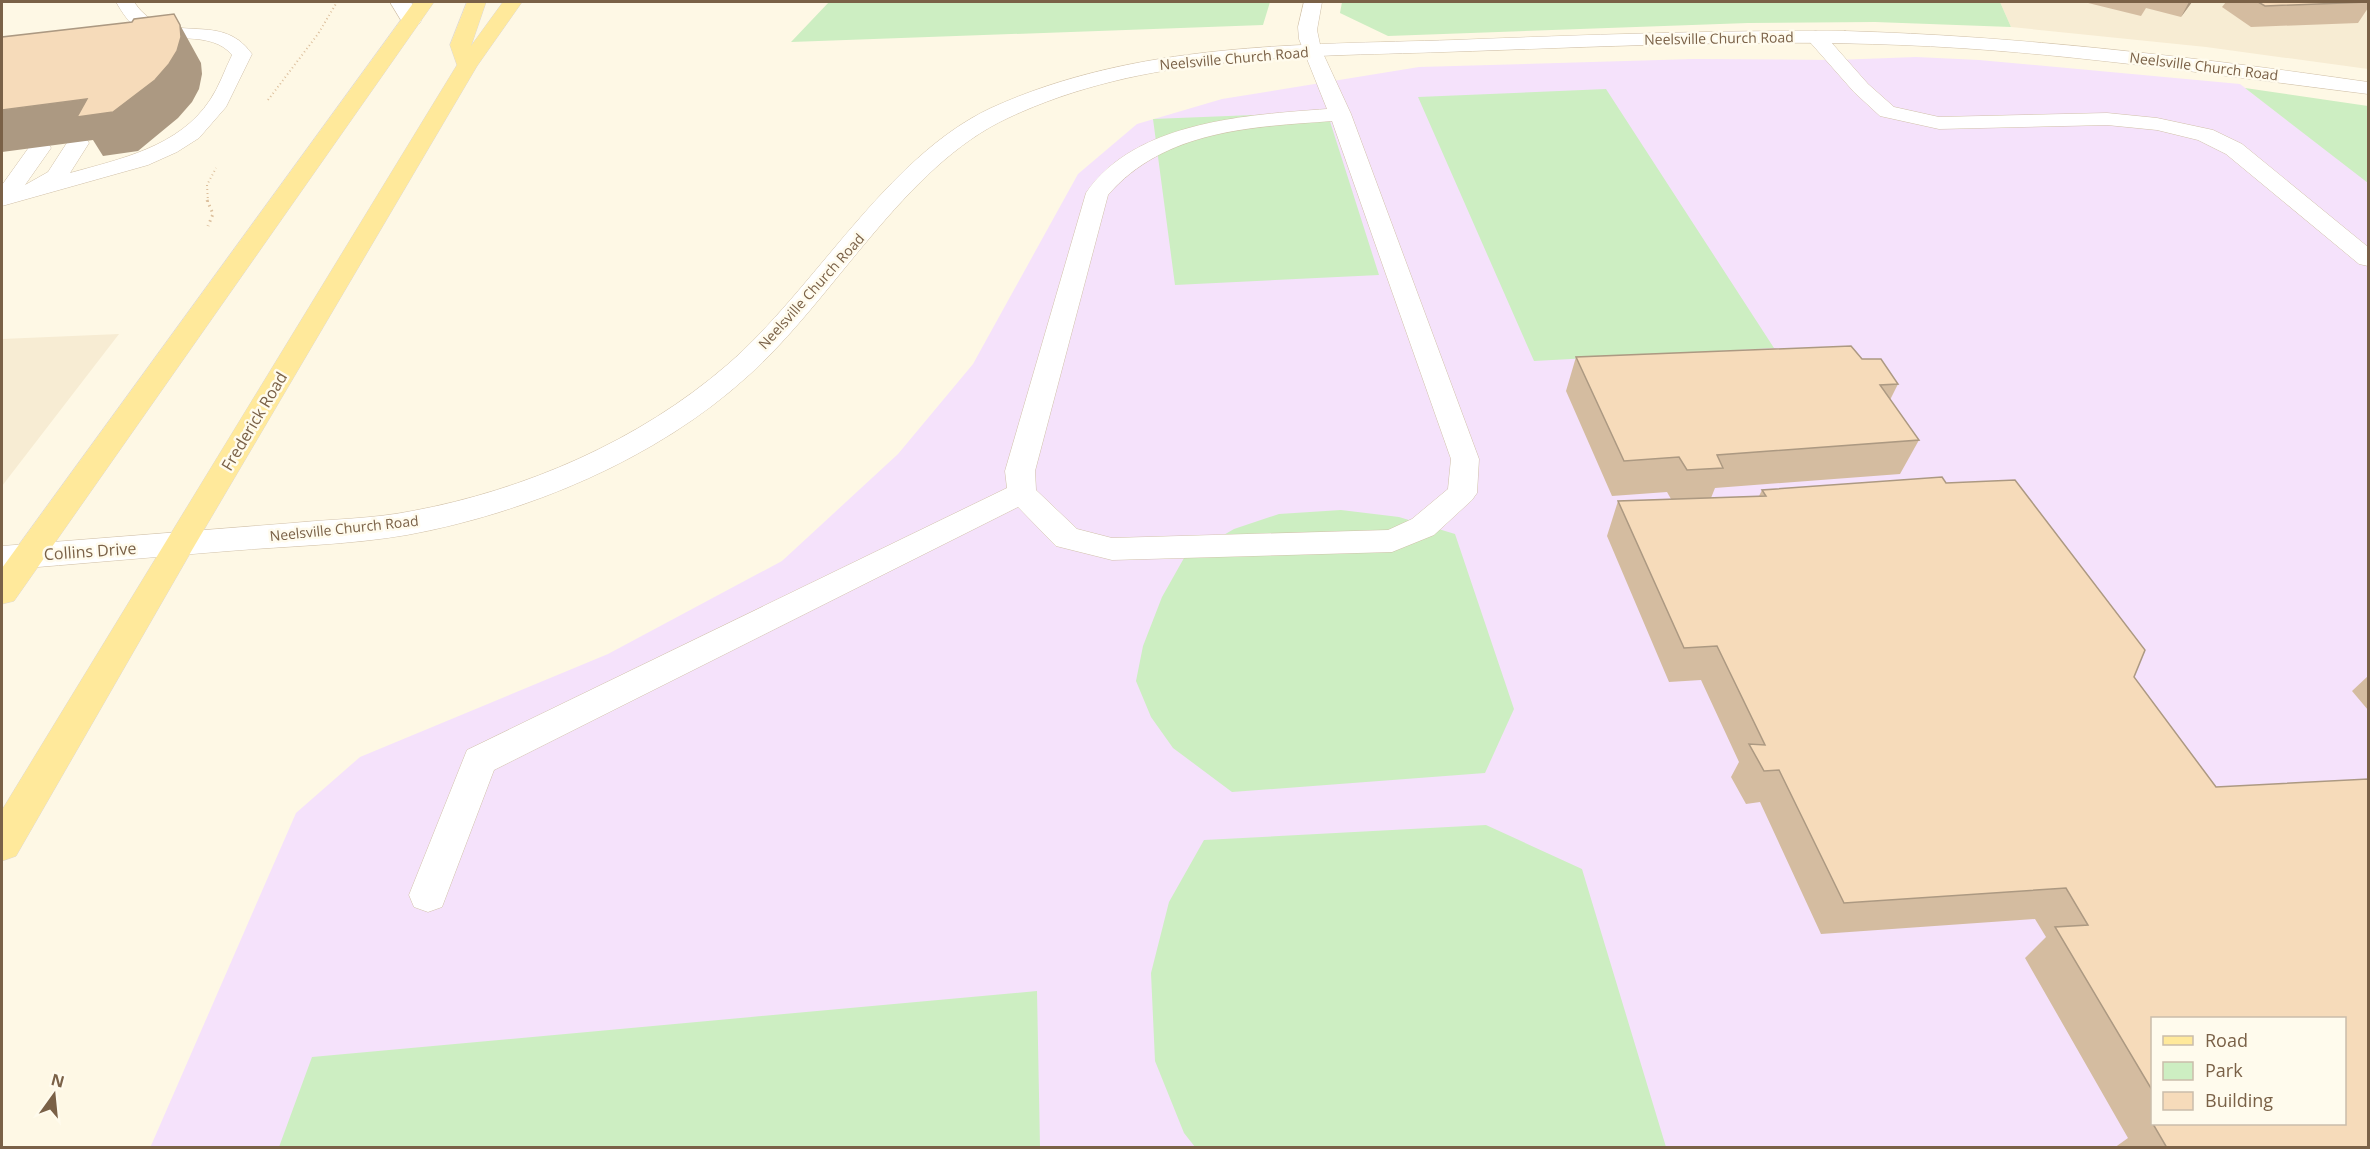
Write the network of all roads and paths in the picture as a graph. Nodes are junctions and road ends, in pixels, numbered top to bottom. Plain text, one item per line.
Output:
1 (125, 2) edge
2 (476, 2) edge
3 (512, 2) edge
4 (1313, 2) edge
5 (412, 8) edge
6 (1816, 37) junction
7 (1313, 51) junction
8 (468, 66) junction
9 (2368, 88) edge
10 (1340, 114) junction
11 (78, 143) edge
12 (40, 148) edge
13 (35, 190) junction
14 (2, 197) edge
15 (2368, 259) edge
16 (1022, 493) junction
17 (179, 544) junction
18 (14, 557) edge
19 (2, 592) edge
20 (2, 844) edge
21 (428, 895) dead end

1 - 13 lane
2 - 8 main road
3 - 8 main road, Frederick Road
4 - 7 lane
5 - 18 main road
6 - 7 street, Neelsville Church Road
6 - 9 street, Neelsville Church Road
6 - 15 lane
7 - 10 lane
7 - 17 street, Neelsville Church Road
8 - 17 main road, Frederick Road
10 - 16 lane
10 - 16 lane
11 - 13 lane
12 - 14 lane
13 - 14 lane
16 - 21 lane
17 - 18 street, Collins Drive
17 - 20 main road, Frederick Road
18 - 19 main road

